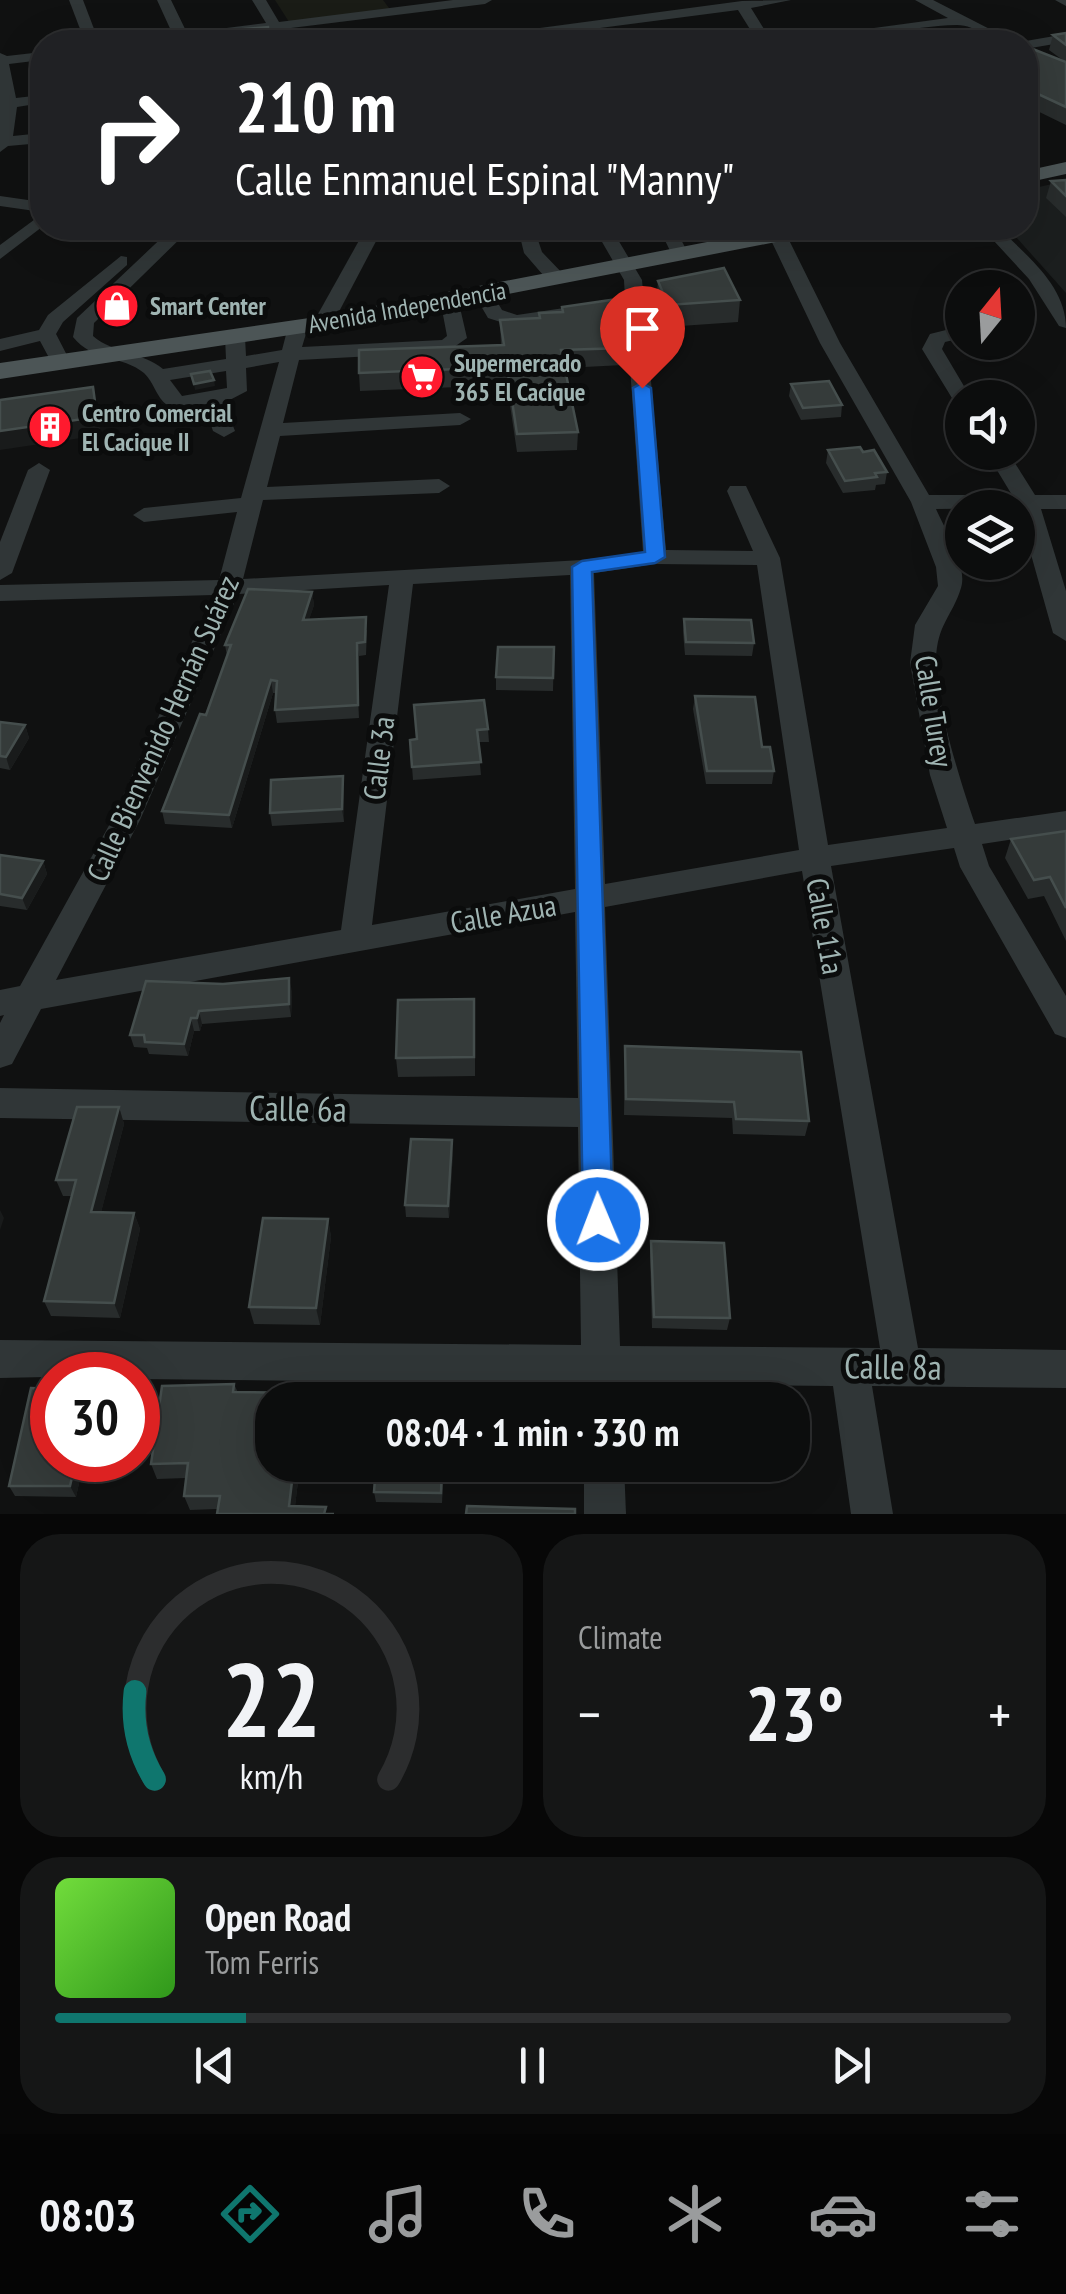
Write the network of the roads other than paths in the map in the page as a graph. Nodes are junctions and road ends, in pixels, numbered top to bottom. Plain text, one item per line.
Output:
1 (76, 0) edge
2 (164, 0) edge
3 (260, 0) edge
4 (274, 0) edge
5 (486, 0) edge
6 (778, 0) edge
7 (922, 0) edge
8 (475, 1) edge
9 (742, 5) junction
10 (387, 6) edge
11 (962, 20) junction
12 (283, 26) junction
13 (87, 30) edge
14 (178, 30) edge
15 (249, 30) edge
16 (283, 30) edge
17 (287, 30) edge
18 (604, 30) edge
19 (758, 30) edge
20 (888, 30) edge
21 (983, 30) edge
22 (1066, 38) edge
23 (1038, 48) edge
24 (30, 57) edge
25 (1, 59) edge
26 (30, 94) edge
27 (30, 100) edge
28 (4, 101) edge
29 (30, 140) edge
30 (2, 145) edge
31 (1066, 168) edge
32 (1038, 175) edge
33 (0, 201) edge
34 (30, 205) edge
35 (30, 229) edge
36 (146, 240) edge
37 (169, 240) edge
38 (367, 240) edge
39 (529, 240) edge
40 (609, 240) edge
41 (673, 240) edge
42 (709, 240) edge
43 (780, 240) edge
44 (1002, 240) edge
45 (0, 254) edge
46 (680, 256) junction
47 (624, 267) junction
48 (557, 279) junction
49 (483, 294) junction
50 (450, 299) junction
51 (635, 303) junction
52 (1066, 322) edge
53 (314, 331) junction
54 (46, 334) junction
55 (945, 336) edge
56 (0, 345) edge
57 (348, 350) junction
58 (236, 352) junction
59 (108, 356) junction
60 (61, 363) junction
61 (0, 371) edge
62 (154, 371) junction
63 (950, 380) edge
64 (212, 398) junction
65 (460, 419) dead end
66 (224, 430) dead end
67 (272, 430) junction
68 (39, 470) dead end
69 (439, 486) dead end
70 (738, 491) dead end
71 (253, 499) junction
72 (922, 502) junction
73 (945, 502) edge
74 (1035, 502) edge
75 (1066, 502) edge
76 (144, 515) dead end
77 (1035, 526) edge
78 (655, 557) junction
79 (768, 558) junction
80 (582, 567) junction
81 (0, 573) edge
82 (402, 576) junction
83 (229, 587) junction
84 (0, 593) edge
85 (1066, 632) edge
86 (1066, 821) edge
87 (966, 837) junction
88 (814, 858) junction
89 (590, 897) junction
90 (355, 939) junction
91 (32, 998) junction
92 (0, 1003) edge
93 (1066, 1025) edge
94 (0, 1054) edge
95 (0, 1103) edge
96 (596, 1112) junction
97 (0, 1359) edge
98 (849, 1365) junction
99 (902, 1366) junction
100 (1066, 1369) edge
101 (602, 1382) edge
102 (604, 1482) edge
103 (605, 1514) edge
104 (872, 1514) edge

1 - 13 street
2 - 14 street
3 - 12 street
4 - 12 street
5 - 8 street
6 - 9 street
7 - 11 street
8 - 10 street
9 - 18 street
9 - 19 street
10 - 12 street
11 - 20 street
11 - 21 street
12 - 15 street
12 - 16 street
12 - 17 street
22 - 23 street
24 - 25 street
25 - 28 street
26 - 28 street
27 - 28 street
28 - 30 street
29 - 30 street
31 - 32 main road
33 - 34 street
35 - 45 street
36 - 54 street
37 - 59 street
38 - 53 street, Calle Bienvenido Hernán Suárez
39 - 48 street
40 - 47 street
41 - 46 street
42 - 46 main road, Avenida Independencia
43 - 72 street, Calle Turey
44 - 52 street
46 - 47 main road, Avenida Independencia
47 - 48 main road, Avenida Independencia
47 - 51 street
48 - 49 main road, Avenida Independencia
49 - 50 main road, Avenida Independencia
49 - 51 street
50 - 53 main road, Avenida Independencia
50 - 57 street
51 - 78 street
53 - 57 street
53 - 57 street
53 - 58 main road, Avenida Independencia
53 - 67 street, Calle Bienvenido Hernán Suárez
54 - 56 street
54 - 60 street
55 - 63 street
58 - 59 main road, Avenida Independencia
58 - 62 street
58 - 64 street
59 - 60 main road, Avenida Independencia
59 - 62 street
60 - 61 main road, Avenida Independencia
62 - 64 street
64 - 66 street
65 - 67 street
67 - 71 street, Calle Bienvenido Hernán Suárez
68 - 81 street
69 - 71 street
70 - 79 street, Calle 11a
71 - 76 street
71 - 83 street, Calle Bienvenido Hernán Suárez
72 - 73 street
72 - 87 street, Calle Turey
74 - 75 street
77 - 85 street
78 - 79 street
78 - 80 street
79 - 88 street, Calle 11a
80 - 82 street
80 - 89 street
82 - 83 street
82 - 90 street, Calle 3a
83 - 84 street
83 - 91 street, Calle Bienvenido Hernán Suárez
86 - 87 street, Calle Azua
87 - 88 street, Calle Azua
87 - 93 street, Calle Turey
88 - 89 street, Calle Azua
88 - 99 street, Calle 11a
89 - 90 street, Calle Azua
89 - 96 street
90 - 91 street, Calle Azua
91 - 92 street, Calle Azua
91 - 94 street, Calle Bienvenido Hernán Suárez
95 - 96 street, Calle 6a
96 - 101 street
97 - 101 street, Calle 8a
98 - 99 street, Calle 8a
98 - 101 street, Calle 8a
98 - 104 street
99 - 100 street, Calle 8a
102 - 103 street

